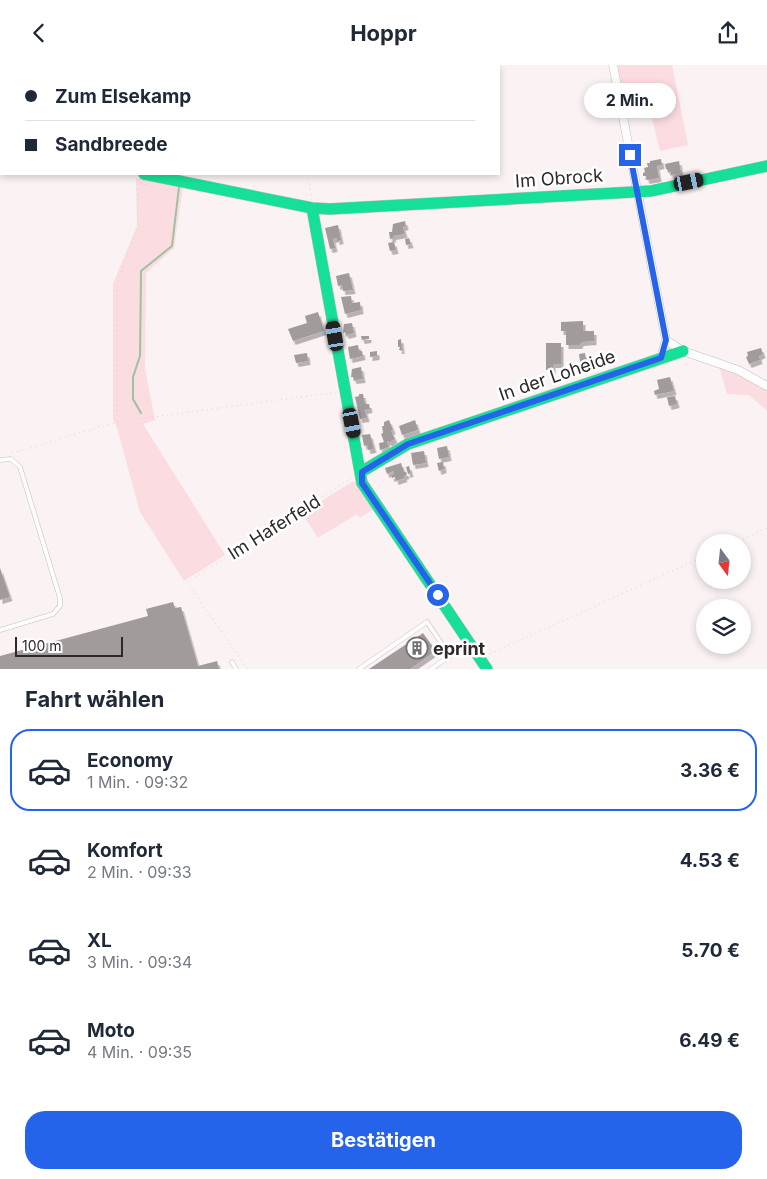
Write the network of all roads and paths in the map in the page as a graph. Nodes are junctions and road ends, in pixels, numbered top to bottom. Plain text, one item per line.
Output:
1 (613, 65) edge
2 (767, 166) edge
3 (308, 175) edge
4 (141, 178) edge
5 (637, 191) junction
6 (312, 208) junction
7 (666, 340) junction
8 (682, 351) junction
9 (661, 358) junction
10 (767, 386) edge
11 (345, 391) junction
12 (117, 422) junction
13 (9, 454) dead end
14 (0, 460) edge
15 (362, 472) junction
16 (767, 528) edge
17 (751, 535) edge
18 (696, 560) edge
19 (0, 630) edge
20 (481, 658) junction
21 (232, 662) dead end
22 (236, 669) edge
23 (247, 669) edge
24 (359, 669) edge
25 (431, 669) edge
26 (487, 669) edge

1 - 5 street
2 - 5 street, Im Obrock
3 - 6 path
4 - 6 street, Im Obrock
4 - 12 path
5 - 6 street, Im Obrock
5 - 7 street
6 - 11 street
7 - 8 street
7 - 9 street
8 - 9 street, In der Loheide
8 - 10 street
9 - 15 street, In der Loheide
11 - 12 path
11 - 15 street
12 - 13 path
14 - 19 lane
15 - 20 street
15 - 23 path, Im Haferfeld
16 - 17 path
18 - 20 path
20 - 26 street
21 - 22 lane
24 - 25 lane

